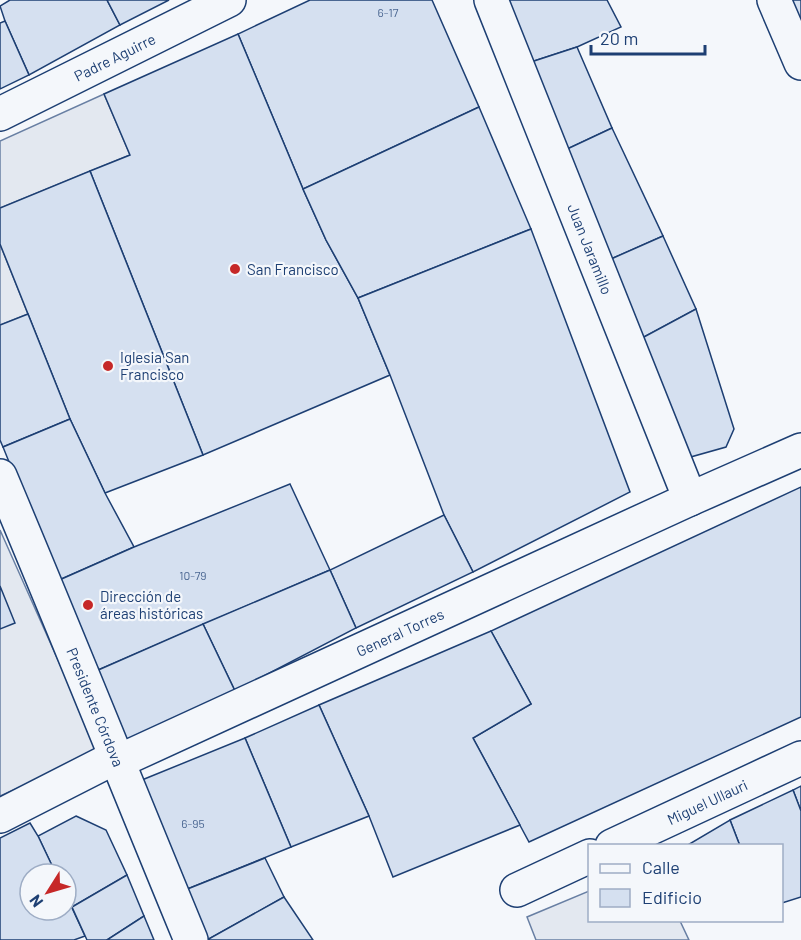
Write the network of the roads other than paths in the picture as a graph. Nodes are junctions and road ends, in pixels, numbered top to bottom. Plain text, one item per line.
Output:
1 (229, 0) edge
2 (491, 0) edge
3 (774, 0) edge
4 (801, 63) edge
5 (0, 114) edge
6 (801, 450) edge
7 (0, 476) edge
8 (690, 499) junction
9 (801, 758) edge
10 (117, 762) junction
11 (0, 816) edge
12 (616, 844) edge
13 (588, 857) edge
14 (517, 890) dead end
15 (191, 940) edge

1 - 5 street, Padre Aguirre
2 - 8 street, Juan Jaramillo
3 - 4 street
6 - 8 street, General Torres
7 - 10 street, Presidente Córdova
8 - 10 street, General Torres
9 - 12 street, Miguel Ullauri
10 - 11 street, General Torres
10 - 15 street, Presidente Córdova
13 - 14 street

